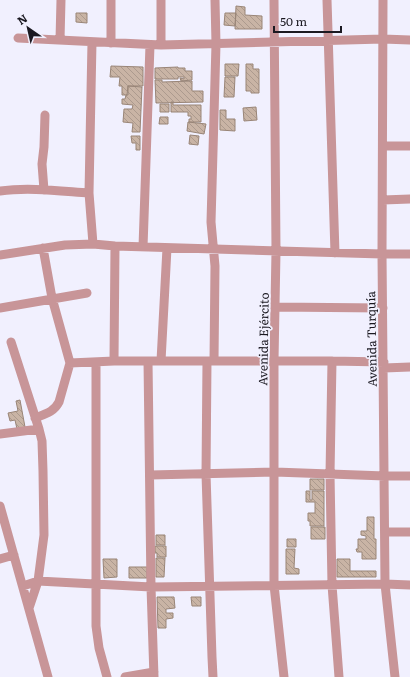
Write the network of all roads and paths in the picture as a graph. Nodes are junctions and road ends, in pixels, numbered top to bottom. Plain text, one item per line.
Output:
1 (61, 0) edge
2 (111, 0) edge
3 (161, 0) edge
4 (215, 0) edge
5 (274, 0) edge
6 (327, 0) edge
7 (383, 0) edge
8 (18, 38) dead end
9 (383, 39) junction
10 (60, 40) junction
11 (410, 40) edge
12 (328, 41) junction
13 (92, 42) junction
14 (275, 42) junction
15 (111, 43) junction
16 (150, 44) junction
17 (216, 44) junction
18 (161, 45) junction
19 (45, 115) dead end
20 (383, 146) junction
21 (410, 146) edge
22 (44, 190) junction
23 (0, 191) edge
24 (89, 193) junction
25 (410, 199) edge
26 (383, 200) junction
27 (93, 244) junction
28 (115, 246) junction
29 (142, 247) junction
30 (43, 248) junction
31 (167, 248) junction
32 (214, 249) junction
33 (276, 251) junction
34 (335, 253) junction
35 (382, 254) junction
36 (410, 254) edge
37 (0, 255) edge
38 (86, 292) dead end
39 (52, 298) junction
40 (275, 307) junction
41 (0, 308) edge
42 (383, 308) junction
43 (11, 342) dead end
44 (148, 361) junction
45 (161, 361) junction
46 (210, 361) junction
47 (274, 361) junction
48 (332, 361) junction
49 (96, 362) junction
50 (114, 362) junction
51 (70, 363) junction
52 (384, 365) junction
53 (410, 367) edge
54 (35, 418) junction
55 (39, 429) junction
56 (0, 434) edge
57 (274, 472) junction
58 (206, 474) junction
59 (330, 474) junction
60 (150, 475) junction
61 (385, 476) junction
62 (410, 476) edge
63 (0, 506) edge
64 (385, 532) junction
65 (410, 532) edge
66 (14, 555) junction
67 (0, 559) edge
68 (38, 581) junction
69 (97, 584) junction
70 (385, 584) junction
71 (274, 585) junction
72 (332, 585) junction
73 (410, 585) edge
74 (22, 586) junction
75 (210, 586) junction
76 (151, 587) junction
77 (29, 608) junction
78 (154, 674) edge
79 (48, 677) edge
80 (107, 677) edge
81 (125, 677) edge
82 (214, 677) edge
83 (284, 677) edge
84 (339, 677) edge
85 (395, 677) edge

1 - 10 street
2 - 15 street
3 - 18 street
4 - 17 street
5 - 14 street, Avenida Ejército
6 - 12 street
7 - 9 street, Avenida Turquía
8 - 10 street
9 - 11 street
9 - 12 street
9 - 20 street, Avenida Turquía
10 - 13 street
12 - 14 street
12 - 34 street
13 - 15 street
13 - 24 street
14 - 17 street
14 - 33 street, Avenida Ejército
15 - 16 street
16 - 18 street
16 - 29 street
17 - 18 street
17 - 32 street
19 - 22 street
20 - 21 street
20 - 26 street, Avenida Turquía
22 - 23 street
22 - 24 street
24 - 27 street
25 - 26 street
26 - 35 street, Avenida Turquía
27 - 28 street
27 - 30 street
28 - 29 street
28 - 50 street
29 - 31 street
30 - 37 street
30 - 39 street
31 - 32 street
31 - 45 street
32 - 33 street
32 - 46 street
33 - 34 street
33 - 40 street, Avenida Ejército
34 - 35 street
35 - 36 street
35 - 42 street, Avenida Turquía
38 - 39 street
39 - 41 street
39 - 51 street
40 - 42 street
40 - 47 street, Avenida Ejército
42 - 52 street, Avenida Turquía
43 - 54 street
44 - 45 street
44 - 50 street
44 - 60 street
45 - 46 street
46 - 47 street
46 - 58 street
47 - 48 street
47 - 57 street, Avenida Ejército
48 - 52 street
48 - 59 street
49 - 50 street
49 - 51 street
49 - 69 street
51 - 54 street
52 - 53 street
52 - 61 street, Avenida Turquía
54 - 55 street
55 - 56 street
55 - 68 street
57 - 58 street
57 - 59 street
57 - 71 street, Avenida Ejército
58 - 60 street
58 - 75 street
59 - 61 street
59 - 72 street
60 - 76 street
61 - 62 street
61 - 64 street, Avenida Turquía
63 - 66 street
64 - 65 street
64 - 70 street, Avenida Turquía
66 - 67 street
66 - 74 street
68 - 69 street
68 - 74 street
68 - 77 street
69 - 76 street
69 - 80 street
70 - 72 street
70 - 73 street
70 - 85 street, Avenida Turquía
71 - 72 street
71 - 75 street
71 - 83 street, Avenida Ejército
72 - 84 street
74 - 77 street
75 - 76 street
75 - 82 street
76 - 78 street
77 - 79 street
78 - 81 street

